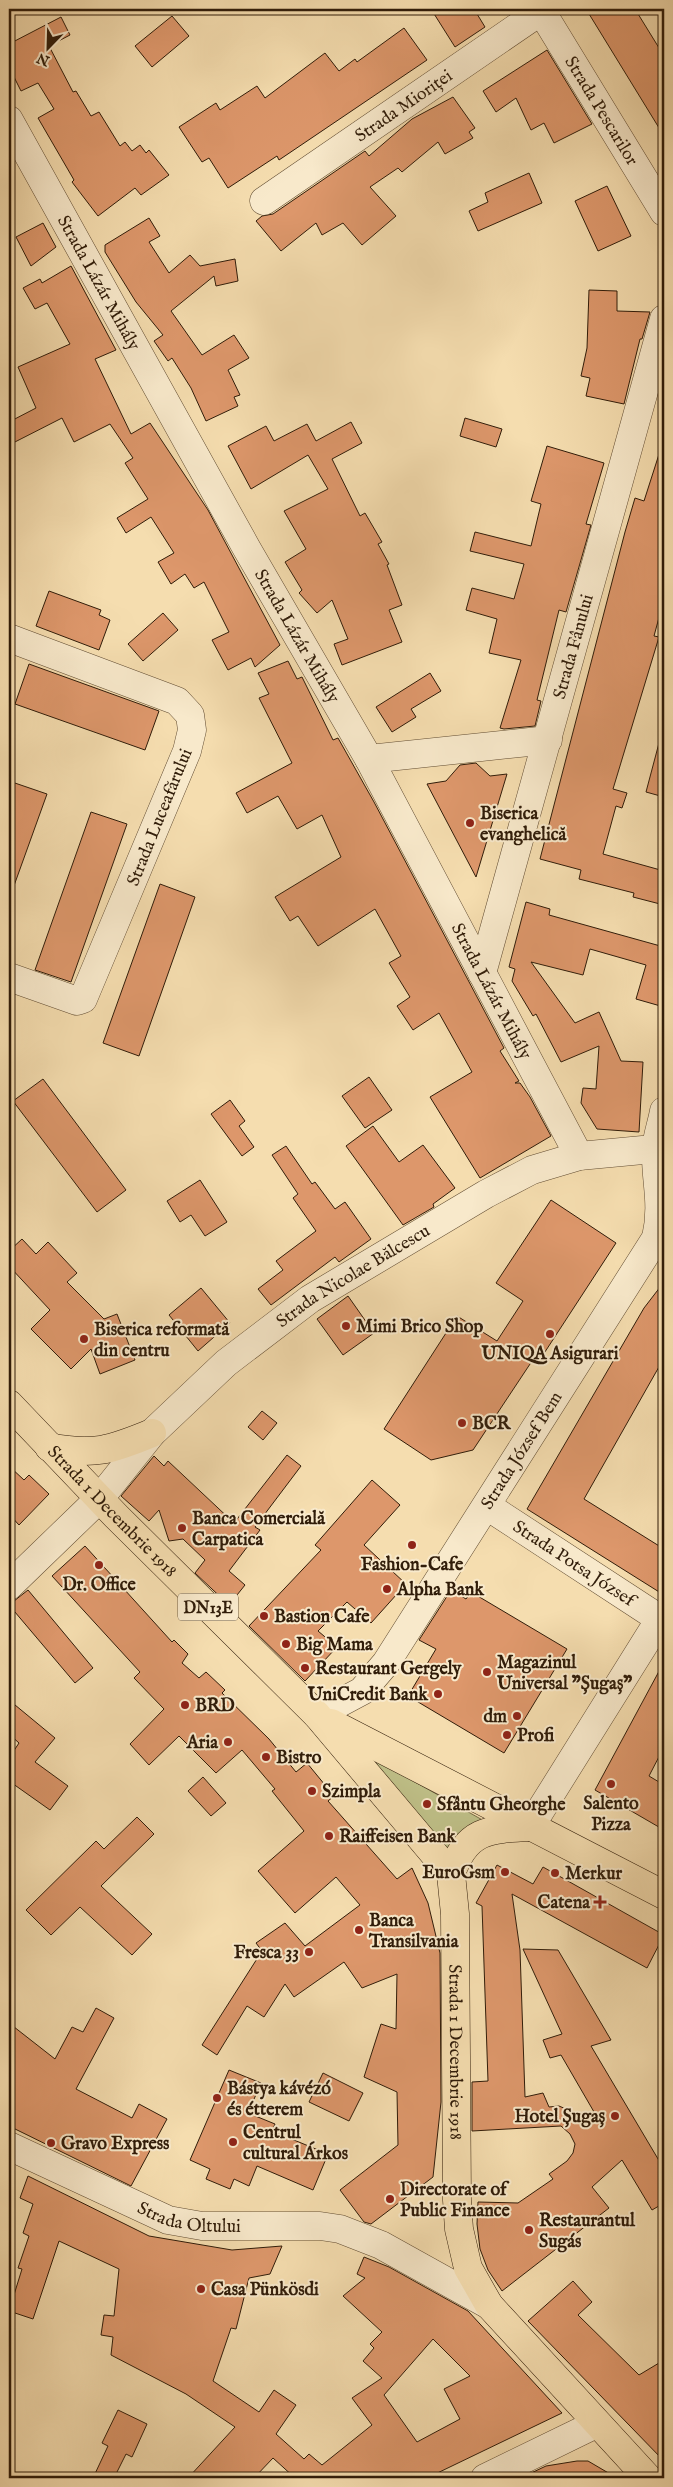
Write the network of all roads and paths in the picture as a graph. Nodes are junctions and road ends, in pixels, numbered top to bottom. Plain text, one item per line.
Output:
1 (540, 10) edge
2 (9, 120) edge
3 (264, 201) dead end
4 (664, 212) edge
5 (664, 319) edge
6 (9, 638) edge
7 (548, 740) junction
8 (369, 759) junction
9 (482, 973) junction
10 (9, 976) edge
11 (664, 1111) edge
12 (660, 1148) edge
13 (579, 1156) junction
14 (9, 1404) edge
15 (152, 1433) junction
16 (49, 1447) junction
17 (100, 1498) junction
18 (487, 1506) junction
19 (9, 1586) edge
20 (662, 1620) edge
21 (317, 1715) junction
22 (530, 1827) junction
23 (451, 1874) junction
24 (664, 1895) edge
25 (9, 2146) edge
26 (489, 2305) junction
27 (596, 2424) junction
28 (484, 2478) edge
29 (648, 2478) edge

1 - 3 street, Strada Mioriței
1 - 4 street, Strada Pescarilor
2 - 8 street, Strada Lázár Mihály
5 - 7 street, Strada Fânului
6 - 10 street, Strada Luceafărului
7 - 8 street
7 - 9 street, Strada Fânului
8 - 9 street, Strada Lázár Mihály
9 - 13 street, Strada Lázár Mihály
11 - 12 street
12 - 13 street, Strada Nicolae Bălcescu
12 - 18 street, Strada József Bem
13 - 15 street, Strada Nicolae Bălcescu
14 - 16 main road, Strada 1 Decembrie 1918 / DN13E
15 - 16 main road
15 - 17 street, Strada Nicolae Bălcescu
16 - 17 main road, Strada 1 Decembrie 1918 / DN13E
17 - 19 street
17 - 21 main road, Strada 1 Decembrie 1918 / DN13E
18 - 20 street, Strada Potsa József
18 - 21 street, Strada József Bem
20 - 22 street, Strada Potsa József
21 - 22 main road, DN13E
21 - 23 main road, Strada 1 Decembrie 1918 / DN13E
22 - 23 main road
22 - 24 main road, DN13E
23 - 26 main road, Strada 1 Decembrie 1918
25 - 26 street, Strada Oltului
26 - 27 main road, Strada 1 Decembrie 1918
27 - 28 street
27 - 29 main road, Strada 1 Decembrie 1918

